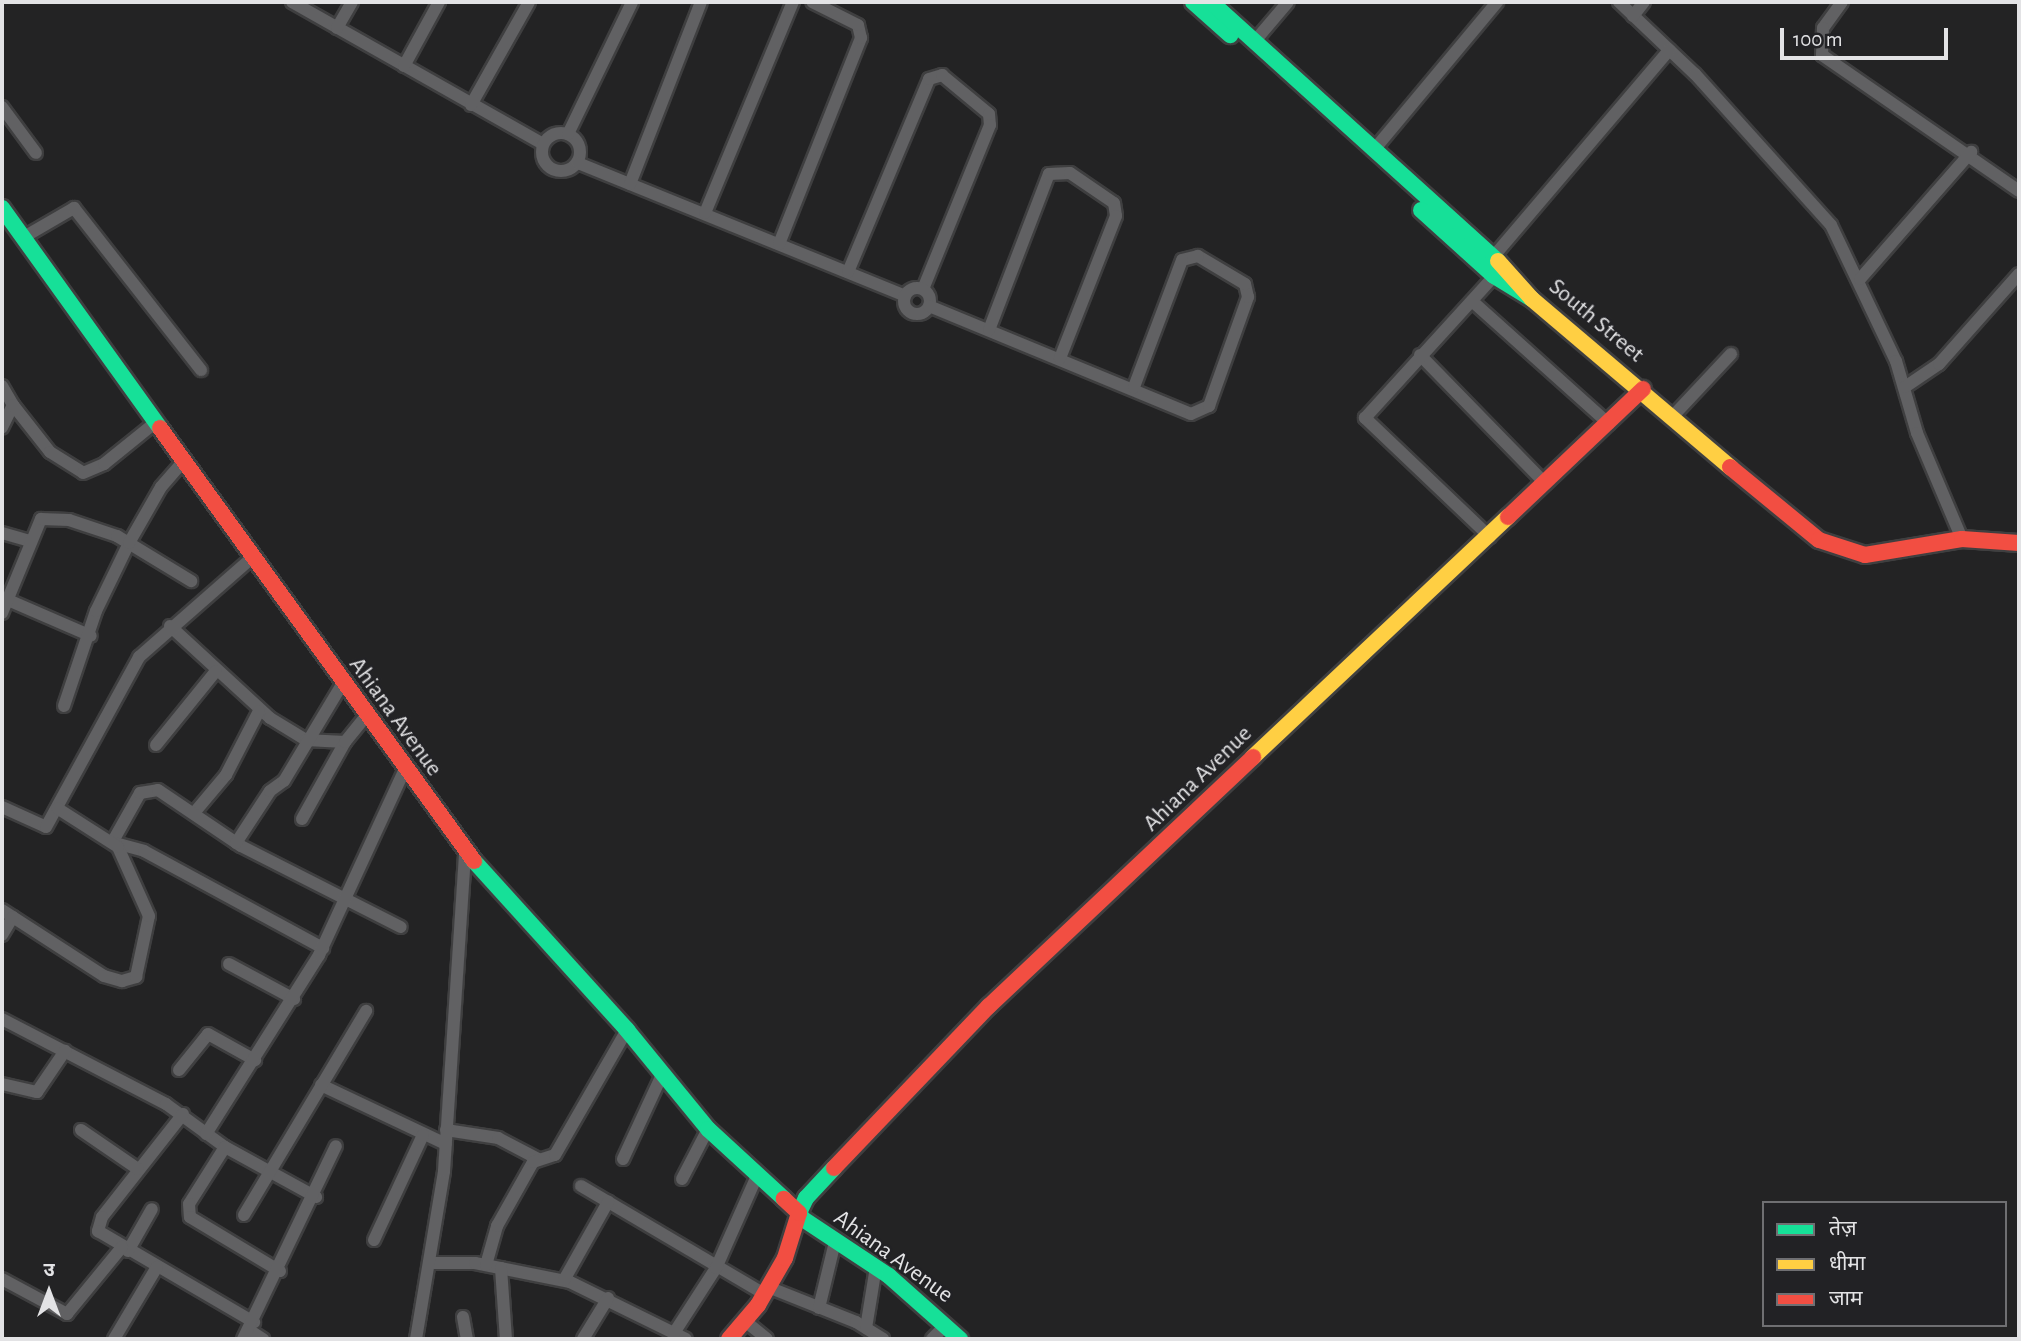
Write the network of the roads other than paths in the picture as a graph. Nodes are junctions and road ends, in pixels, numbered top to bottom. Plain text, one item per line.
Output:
1 (292, 2) edge
2 (352, 2) edge
3 (439, 2) edge
4 (529, 2) edge
5 (632, 2) edge
6 (701, 2) edge
7 (793, 2) edge
8 (812, 2) edge
9 (1193, 2) edge
10 (1211, 2) edge
11 (1288, 2) edge
12 (1497, 2) edge
13 (1619, 2) edge
14 (1644, 2) edge
15 (1842, 2) edge
16 (1633, 16) junction
17 (337, 28) junction
18 (1254, 42) junction
19 (1670, 50) junction
20 (404, 66) junction
21 (471, 105) junction
22 (2, 107) edge
23 (568, 134) junction
24 (543, 145) junction
25 (1373, 151) junction
26 (1971, 152) junction
27 (36, 153) dead end
28 (578, 163) junction
29 (629, 184) junction
30 (2019, 191) edge
31 (2, 208) edge
32 (705, 214) junction
33 (24, 237) junction
34 (779, 244) junction
35 (1493, 257) junction
36 (848, 272) junction
37 (2019, 274) edge
38 (1494, 276) junction
39 (1860, 278) junction
40 (923, 289) junction
41 (905, 296) junction
42 (1532, 299) junction
43 (1472, 301) junction
44 (929, 306) junction
45 (989, 330) junction
46 (1731, 354) dead end
47 (1420, 355) junction
48 (1060, 358) junction
49 (201, 370) dead end
50 (2, 386) edge
51 (1133, 387) junction
52 (1905, 387) junction
53 (1643, 389) junction
54 (13, 405) junction
55 (1673, 416) junction
56 (156, 422) junction
57 (1609, 424) junction
58 (2, 428) edge
59 (184, 461) junction
60 (1546, 484) junction
61 (2, 533) edge
62 (1490, 537) junction
63 (1962, 539) junction
64 (30, 541) junction
65 (129, 543) junction
66 (2019, 543) edge
67 (253, 557) junction
68 (191, 581) dead end
69 (8, 600) junction
70 (2, 613) edge
71 (170, 626) junction
72 (91, 636) junction
73 (216, 671) junction
74 (343, 683) junction
75 (64, 706) dead end
76 (259, 711) junction
77 (366, 716) junction
78 (306, 740) junction
79 (345, 742) junction
80 (156, 745) dead end
81 (405, 769) junction
82 (2, 807) edge
83 (57, 808) junction
84 (194, 813) junction
85 (302, 819) dead end
86 (114, 842) junction
87 (236, 843) junction
88 (465, 850) junction
89 (346, 900) junction
90 (8, 914) edge
91 (401, 927) dead end
92 (2, 935) edge
93 (323, 948) junction
94 (229, 964) dead end
95 (294, 999) junction
96 (366, 1011) dead end
97 (2, 1019) edge
98 (627, 1030) junction
99 (65, 1051) junction
100 (256, 1060) junction
101 (179, 1070) dead end
102 (662, 1075) junction
103 (2, 1084) edge
104 (321, 1085) junction
105 (183, 1114) junction
106 (708, 1129) junction
107 (81, 1130) dead end
108 (206, 1134) junction
109 (424, 1135) junction
110 (446, 1137) junction
111 (336, 1146) dead end
112 (225, 1147) junction
113 (538, 1159) junction
114 (623, 1159) dead end
115 (138, 1169) junction
116 (270, 1173) junction
117 (756, 1178) junction
118 (682, 1179) dead end
119 (581, 1186) dead end
120 (316, 1197) junction
121 (608, 1202) junction
122 (152, 1209) dead end
123 (799, 1213) junction
124 (244, 1215) dead end
125 (374, 1240) dead end
126 (835, 1242) junction
127 (125, 1249) junction
128 (429, 1263) junction
129 (486, 1265) junction
130 (157, 1266) junction
131 (876, 1267) junction
132 (502, 1268) junction
133 (716, 1268) junction
134 (280, 1271) junction
135 (2, 1279) edge
136 (564, 1280) junction
137 (766, 1291) junction
138 (608, 1298) junction
139 (819, 1308) junction
140 (463, 1317) dead end
141 (744, 1321) junction
142 (946, 1325) junction
143 (661, 1326) junction
144 (866, 1328) junction
145 (249, 1331) edge
146 (674, 1333) junction
147 (114, 1339) edge
148 (263, 1339) edge
149 (416, 1339) edge
150 (467, 1339) edge
151 (506, 1339) edge
152 (583, 1339) edge
153 (655, 1339) edge
154 (686, 1339) edge
155 (729, 1339) edge
156 (767, 1339) edge
157 (883, 1339) edge
158 (932, 1339) edge
159 (960, 1339) edge

1 - 17 street
2 - 17 street
3 - 20 street
4 - 21 street
5 - 23 street
6 - 29 street
7 - 32 street
8 - 34 street
9 - 38 street
10 - 18 street, South Street
11 - 18 street
12 - 25 street
13 - 16 street
14 - 16 street
15 - 26 street
16 - 19 street
17 - 20 street
18 - 25 street, South Street
19 - 35 street
19 - 39 street
20 - 21 street
21 - 24 street
22 - 27 street
23 - 24 street
23 - 28 street
24 - 28 street
25 - 35 street, South Street
26 - 30 street
26 - 39 street
28 - 29 street
29 - 32 street
31 - 33 street, Ahiana Avenue
32 - 34 street
33 - 49 street
33 - 56 street, Ahiana Avenue
34 - 36 street
35 - 42 street, South Street
36 - 40 street
36 - 41 street
37 - 52 street
38 - 42 street
38 - 43 street
39 - 52 street
40 - 41 street
40 - 44 street
41 - 44 street
42 - 53 street, South Street
43 - 47 street
43 - 57 street
44 - 45 street
45 - 48 street
45 - 48 street
46 - 55 street
47 - 60 street
47 - 62 street
48 - 51 street
50 - 54 street
51 - 51 street
52 - 63 street
53 - 55 street, South Street
53 - 57 street, Ahiana Avenue
54 - 56 street
54 - 58 street
55 - 63 street, South Street
56 - 59 street, Ahiana Avenue
57 - 60 street, Ahiana Avenue
59 - 65 street
59 - 67 street, Ahiana Avenue
60 - 62 street, Ahiana Avenue
61 - 64 street
62 - 123 street, Ahiana Avenue
63 - 66 street, South Street
64 - 65 street
64 - 69 street
65 - 68 street
65 - 72 street
67 - 71 street
67 - 74 street, Ahiana Avenue
69 - 70 street
69 - 72 street
71 - 73 street
71 - 83 street
72 - 75 street
73 - 76 street
73 - 80 street
74 - 77 street, Ahiana Avenue
74 - 78 street
76 - 78 street
76 - 84 street
77 - 79 street
77 - 81 street, Ahiana Avenue
78 - 79 street
78 - 87 street
79 - 85 street
81 - 88 street, Ahiana Avenue
81 - 89 street
82 - 83 street
83 - 86 street
84 - 86 street
84 - 87 street
86 - 90 street
86 - 93 street
87 - 89 street
88 - 98 street, Ahiana Avenue
88 - 110 street
89 - 91 street
89 - 93 street
90 - 92 street
93 - 95 street
94 - 95 street
95 - 100 street
96 - 104 street
97 - 99 street
98 - 102 street, Ahiana Avenue
98 - 113 street
99 - 103 street
99 - 105 street
100 - 101 street
100 - 108 street
102 - 106 street, Ahiana Avenue
102 - 114 street
104 - 109 street
104 - 116 street
105 - 108 street
105 - 115 street
106 - 117 street, Ahiana Avenue
106 - 118 street
107 - 115 street
108 - 112 street
109 - 110 street
109 - 125 street
110 - 113 street
110 - 128 street
111 - 120 street
112 - 116 street
112 - 134 street
113 - 129 street
115 - 127 street
116 - 120 street
116 - 124 street
117 - 123 street, Ahiana Avenue
117 - 133 street
119 - 121 street
120 - 134 street
121 - 133 street
121 - 136 street
122 - 127 street
123 - 126 street, Ahiana Avenue
123 - 137 street
126 - 131 street, Ahiana Avenue
126 - 139 street
127 - 130 street
127 - 135 street
128 - 129 street
128 - 149 street
129 - 132 street
130 - 145 street
130 - 147 street
131 - 142 street, Ahiana Avenue
131 - 144 street
132 - 136 street
132 - 151 street
133 - 137 street
133 - 146 street
134 - 145 street
136 - 138 street
137 - 139 street
137 - 141 street
138 - 143 street
138 - 152 street
139 - 144 street
140 - 150 street
141 - 155 street
141 - 156 street
142 - 158 street
142 - 159 street, Ahiana Avenue
143 - 146 street
143 - 153 street
144 - 157 street
145 - 148 street
146 - 154 street

